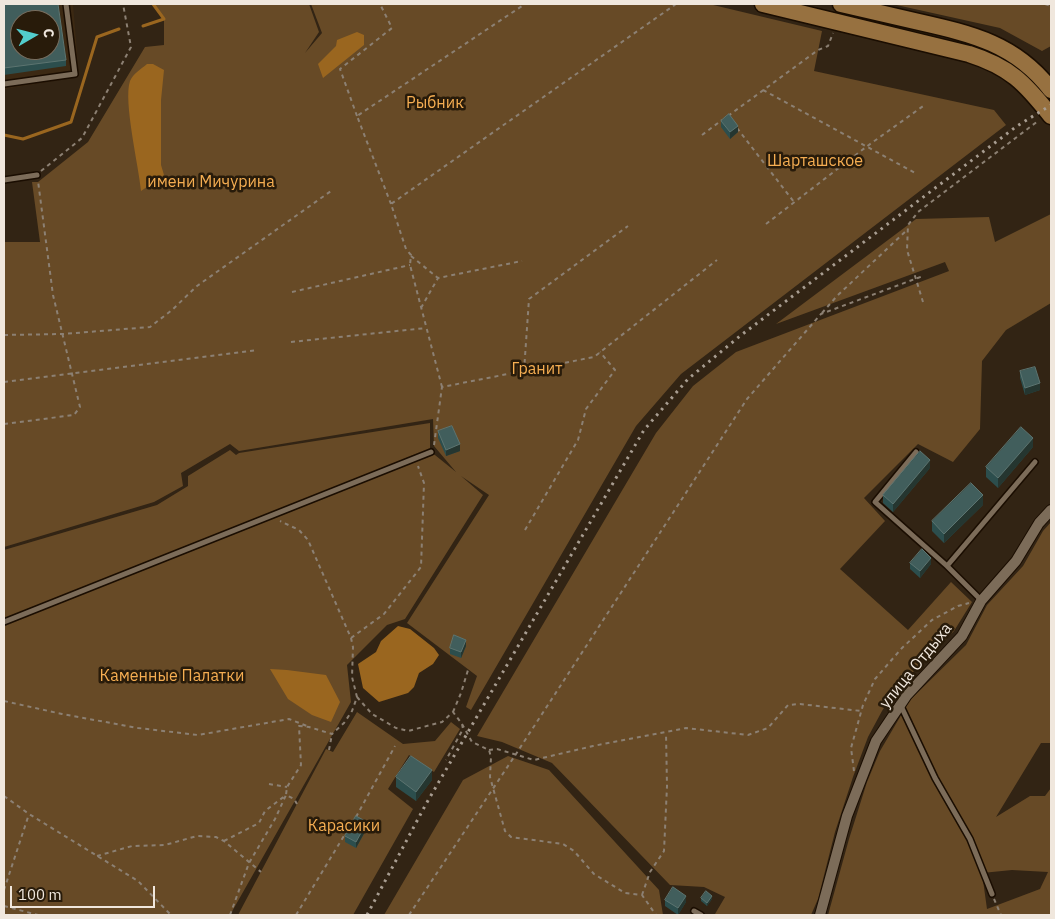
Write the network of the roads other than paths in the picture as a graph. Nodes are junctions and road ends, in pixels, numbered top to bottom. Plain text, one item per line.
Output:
1 (66, 4) edge
2 (763, 4) edge
3 (841, 4) edge
4 (4, 84) edge
5 (1051, 90) edge
6 (1047, 118) edge
7 (37, 175) road end
8 (4, 180) edge
9 (431, 452) road end
10 (916, 452) edge
11 (1035, 462) dead end
12 (1051, 510) edge
13 (947, 566) junction
14 (981, 601) junction
15 (4, 622) edge
16 (901, 706) junction
17 (992, 894) road end
18 (694, 911) dead end
19 (701, 915) edge
20 (820, 915) edge

1 - 4 lane
2 - 6 main road
3 - 5 main road
7 - 8 lane
9 - 15 lane
10 - 13 lane
11 - 13 lane
12 - 14 street, улица Отдыха
13 - 14 lane
14 - 16 street, улица Отдыха
16 - 17 lane
16 - 20 street, улица Отдыха
18 - 19 lane

